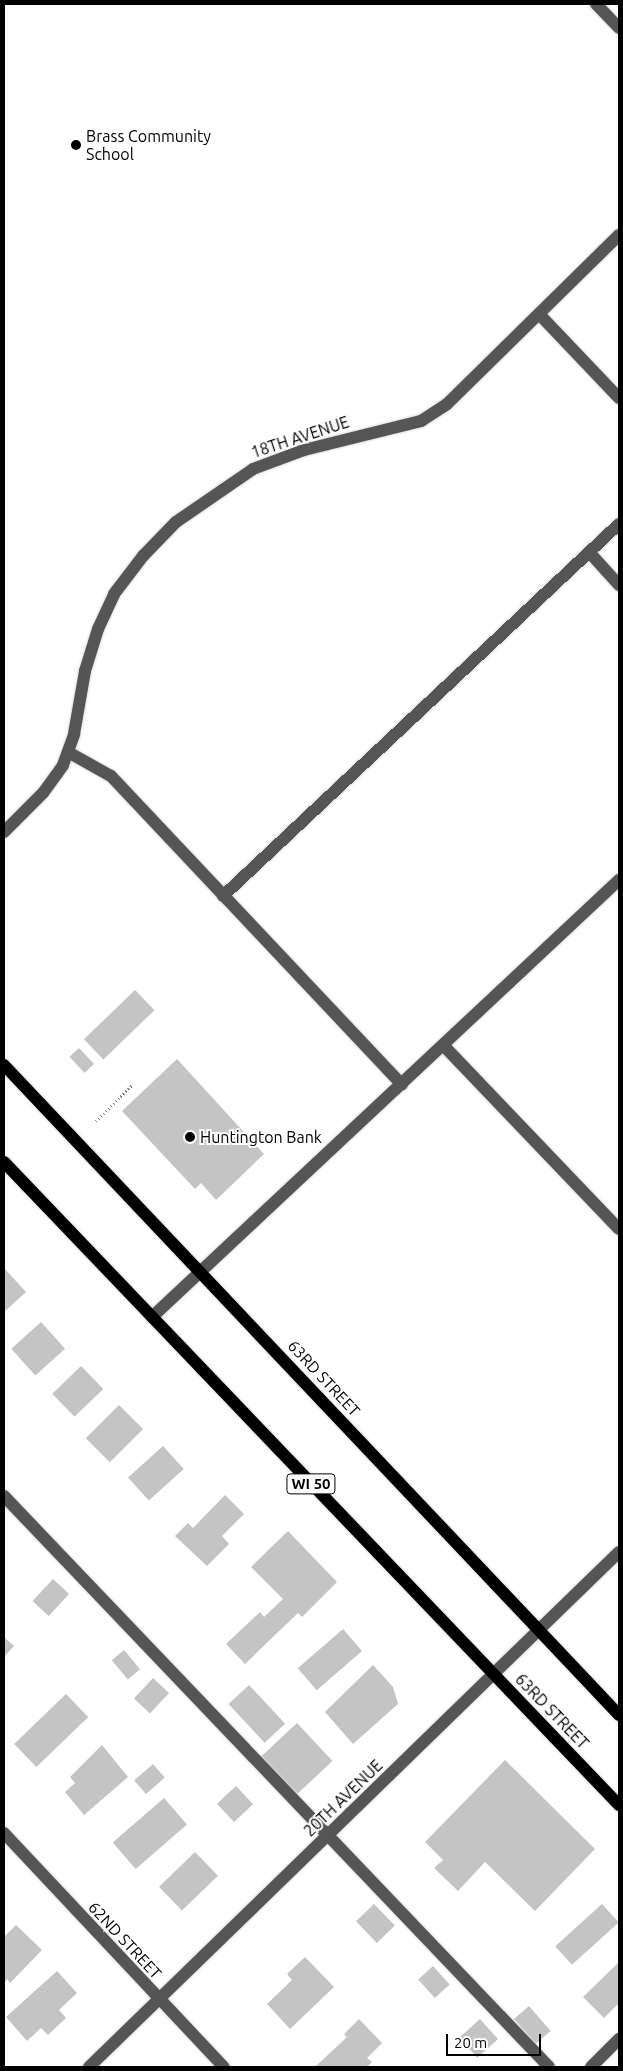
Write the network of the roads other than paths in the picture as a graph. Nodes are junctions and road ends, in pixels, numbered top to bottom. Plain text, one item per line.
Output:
1 (596, 4) edge
2 (619, 28) edge
3 (619, 235) edge
4 (539, 314) junction
5 (619, 398) edge
6 (619, 524) edge
7 (589, 552) junction
8 (619, 585) edge
9 (68, 752) junction
10 (4, 832) edge
11 (619, 880) edge
12 (223, 896) junction
13 (444, 1046) junction
14 (4, 1065) edge
15 (402, 1085) junction
16 (4, 1162) edge
17 (619, 1229) edge
18 (201, 1272) junction
19 (152, 1317) junction
20 (4, 1496) edge
21 (619, 1552) edge
22 (538, 1629) junction
23 (495, 1675) junction
24 (619, 1714) edge
25 (619, 1805) edge
26 (4, 1833) edge
27 (328, 1835) junction
28 (158, 1998) junction
29 (619, 2039) edge
30 (89, 2067) edge
31 (224, 2067) edge
32 (549, 2067) edge
33 (590, 2067) edge

1 - 2 street
3 - 4 street, 18TH AVENUE
4 - 5 street
4 - 9 street, 18TH AVENUE
6 - 7 street
7 - 8 street
7 - 12 street
9 - 10 street, 18TH AVENUE
9 - 12 street
11 - 13 street
12 - 15 street
13 - 15 street
13 - 17 street
14 - 18 main road, 63RD STREET
15 - 18 street
16 - 19 main road, 63RD STREET / WI 50
18 - 19 street
18 - 22 main road, 63RD STREET
19 - 23 main road, 63RD STREET / WI 50
20 - 27 street
21 - 22 street, 20TH AVENUE
22 - 23 street, 20TH AVENUE
22 - 24 main road, 63RD STREET
23 - 25 main road, 63RD STREET / WI 50
23 - 27 street, 20TH AVENUE
26 - 28 street, 62ND STREET
27 - 28 street, 20TH AVENUE
27 - 32 street
28 - 30 street, 20TH AVENUE
28 - 31 street, 62ND STREET
29 - 33 street

